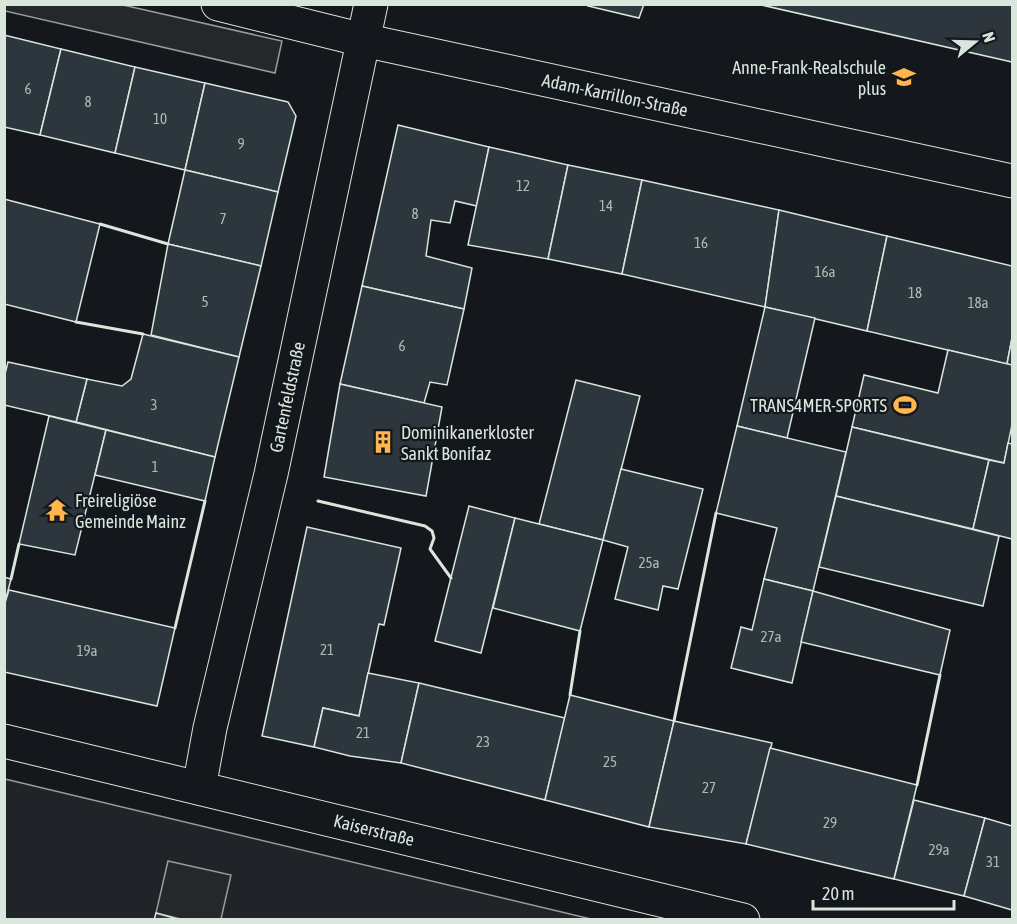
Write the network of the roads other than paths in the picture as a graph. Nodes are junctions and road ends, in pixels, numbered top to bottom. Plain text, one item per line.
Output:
1 (218, 4) edge
2 (371, 4) edge
3 (363, 40) junction
4 (1012, 180) edge
5 (4, 741) edge
6 (199, 788) junction
7 (743, 920) edge

1 - 3 street, Adam-Karrillon-Straße
2 - 3 street, Gartenfeldstraße
3 - 4 street, Adam-Karrillon-Straße
3 - 6 street, Gartenfeldstraße
5 - 6 street, Kaiserstraße
6 - 7 street, Kaiserstraße

